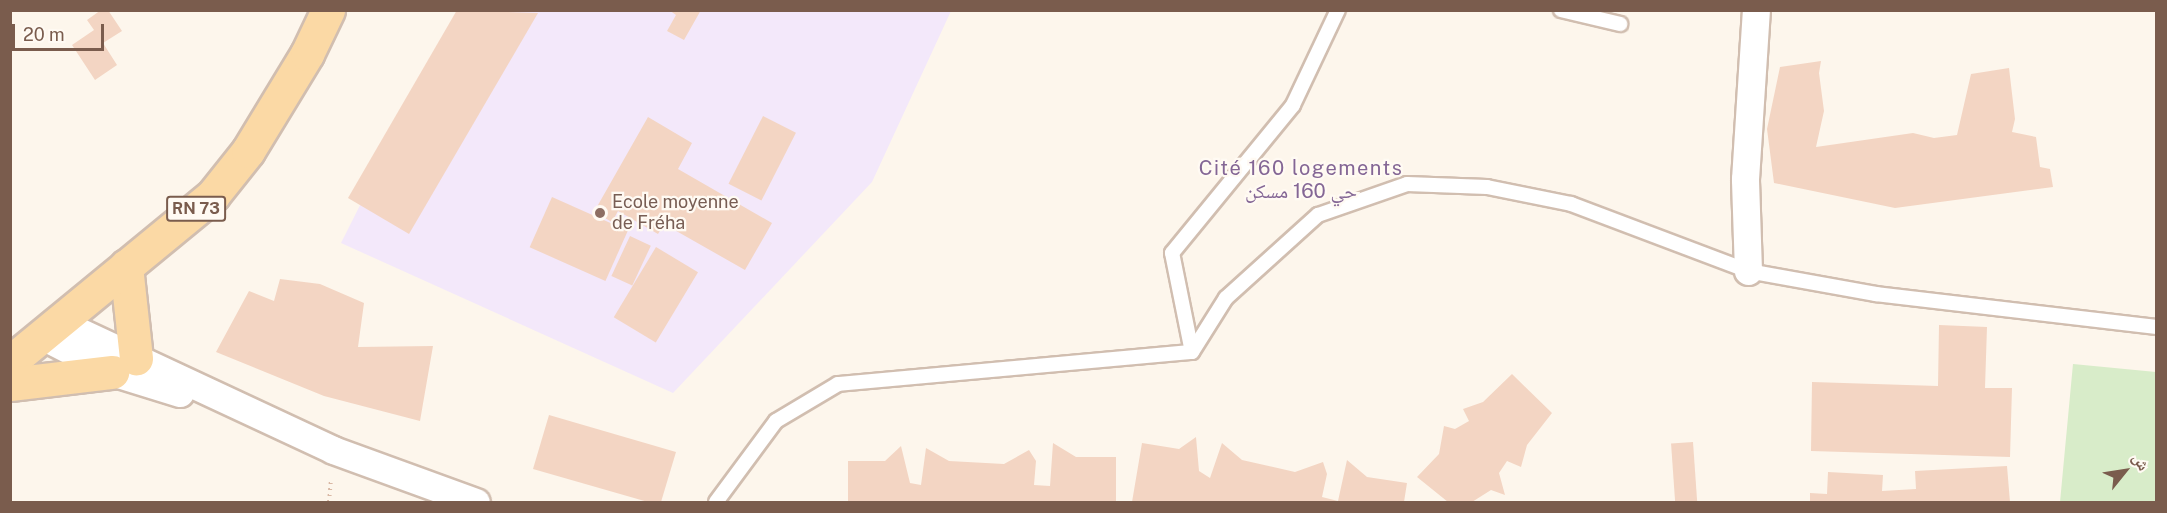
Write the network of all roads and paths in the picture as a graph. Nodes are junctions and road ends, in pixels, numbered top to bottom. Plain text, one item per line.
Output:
1 (328, 10) edge
2 (1338, 10) edge
3 (1562, 10) edge
4 (1756, 10) edge
5 (1620, 24) dead end
6 (126, 266) junction
7 (1748, 271) junction
8 (2157, 327) edge
9 (51, 328) junction
10 (1192, 352) junction
11 (10, 362) edge
12 (124, 365) junction
13 (10, 384) edge
14 (476, 502) edge
15 (716, 502) edge

1 - 6 main road, RN 73
2 - 10 lane
3 - 5 lane
4 - 7 street
6 - 9 main road, RN 73
6 - 12 main road
7 - 8 lane
7 - 10 lane
9 - 11 main road, RN 73
9 - 12 street
10 - 15 lane
12 - 13 main road
12 - 14 street

